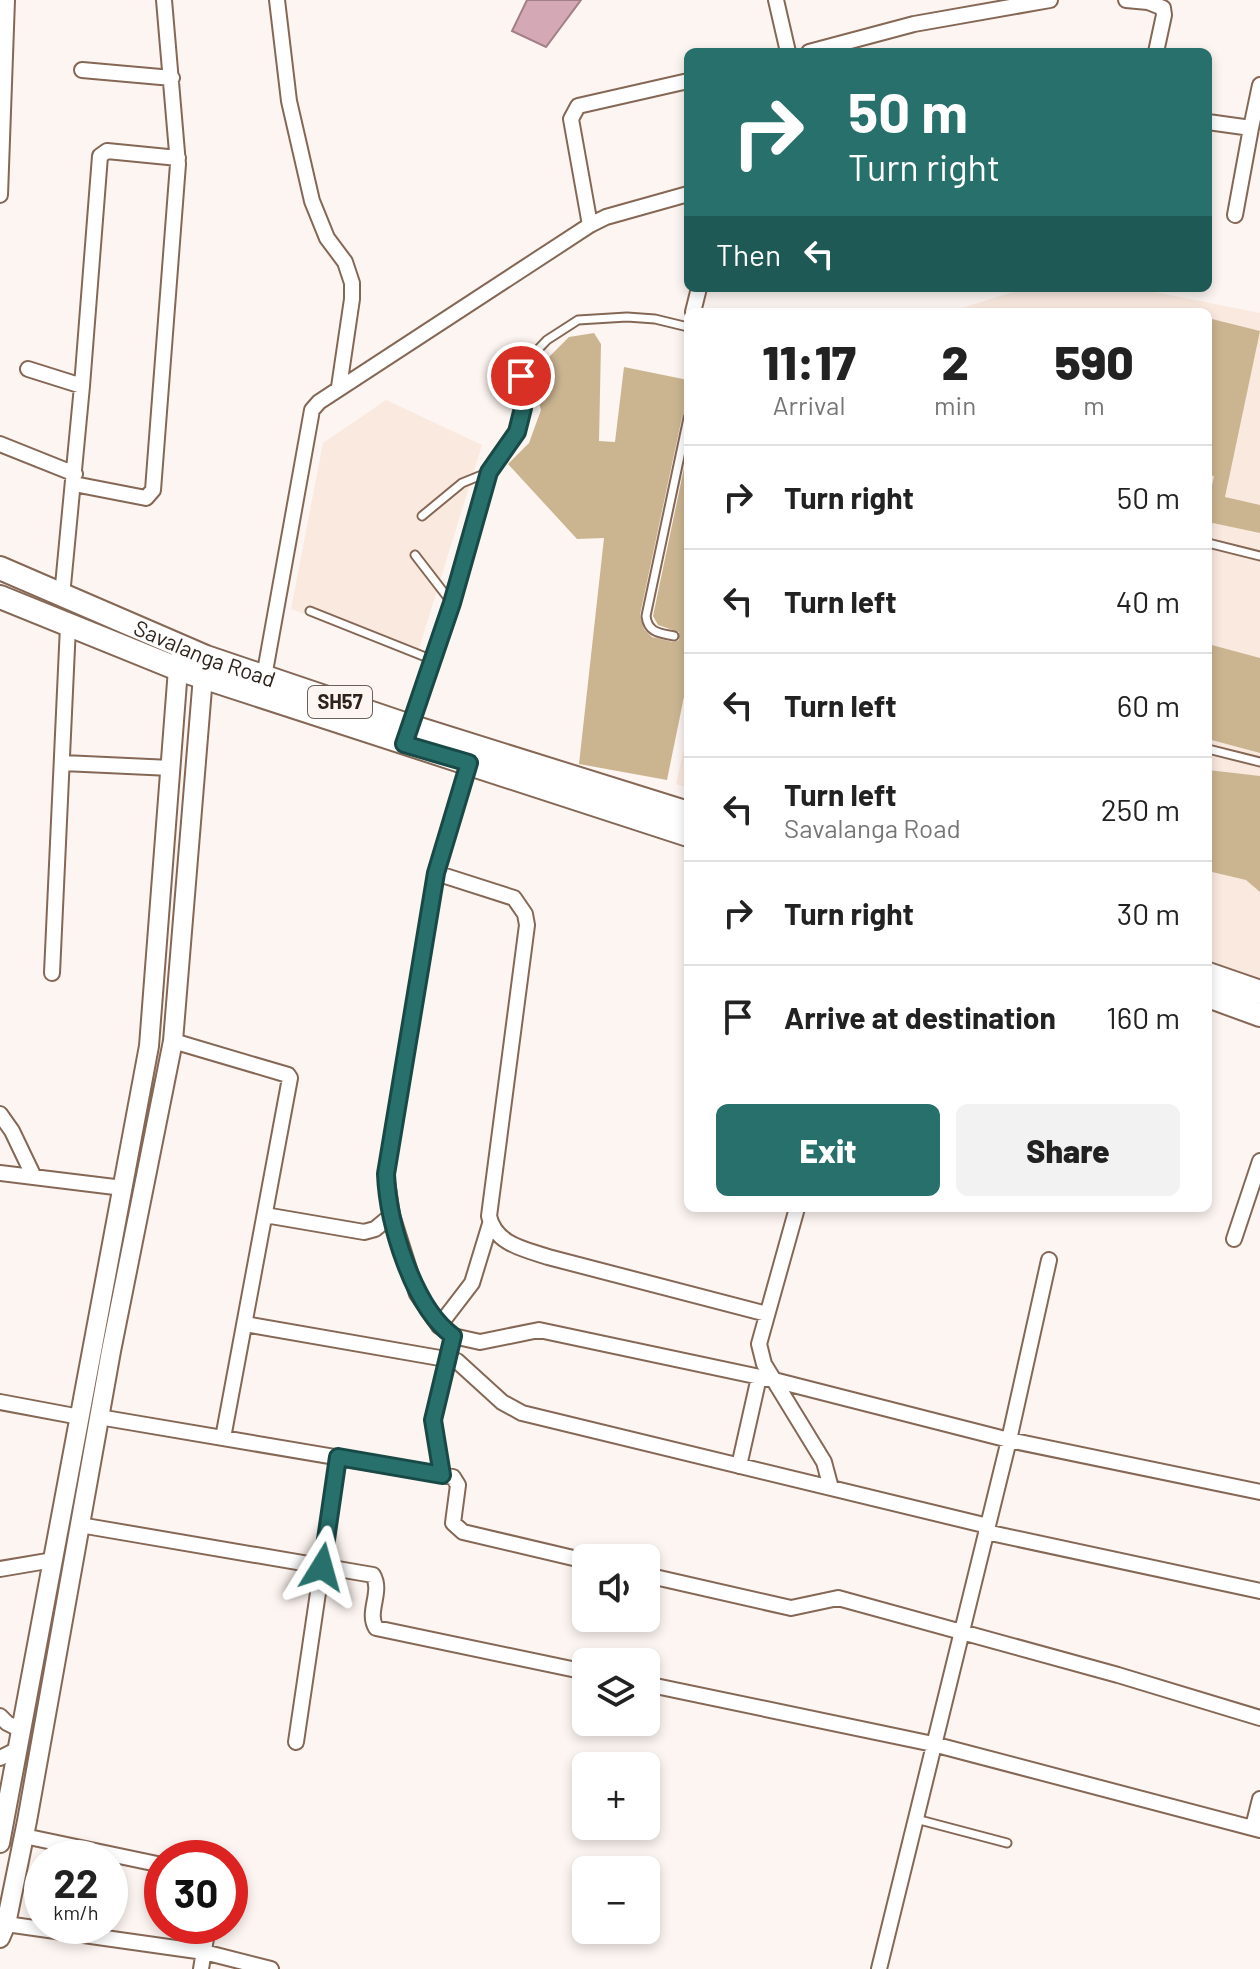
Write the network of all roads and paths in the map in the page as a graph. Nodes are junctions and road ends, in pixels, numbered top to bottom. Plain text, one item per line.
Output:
1 (7, 0) edge
2 (164, 0) edge
3 (277, 0) edge
4 (776, 0) edge
5 (1050, 0) edge
6 (1126, 0) edge
7 (1029, 2) edge
8 (787, 48) edge
9 (824, 48) edge
10 (1157, 48) edge
11 (82, 70) dead end
12 (172, 78) junction
13 (684, 82) edge
14 (1260, 85) edge
15 (1212, 123) edge
16 (1251, 128) junction
17 (178, 158) junction
18 (0, 195) edge
19 (684, 195) edge
20 (1235, 215) dead end
21 (590, 225) junction
22 (684, 326) edge
23 (28, 369) dead end
24 (82, 386) junction
25 (339, 387) junction
26 (684, 437) edge
27 (0, 444) edge
28 (489, 472) junction
29 (74, 479) junction
30 (422, 516) dead end
31 (1212, 544) edge
32 (415, 555) dead end
33 (1260, 556) edge
34 (0, 568) edge
35 (62, 596) junction
36 (0, 597) edge
37 (452, 603) junction
38 (310, 611) dead end
39 (68, 626) junction
40 (674, 636) dead end
41 (180, 658) junction
42 (433, 660) junction
43 (204, 667) junction
44 (264, 677) junction
45 (407, 735) junction
46 (1212, 750) edge
47 (1260, 762) edge
48 (63, 763) junction
49 (469, 763) junction
50 (171, 768) junction
51 (684, 812) edge
52 (684, 834) edge
53 (436, 873) junction
54 (52, 973) dead end
55 (1212, 975) edge
56 (1260, 992) edge
57 (1212, 997) edge
58 (1260, 1015) edge
59 (173, 1041) junction
60 (0, 1114) edge
61 (1260, 1161) edge
62 (0, 1173) edge
63 (34, 1177) junction
64 (123, 1188) junction
65 (796, 1212) edge
66 (265, 1215) junction
67 (392, 1215) junction
68 (490, 1224) junction
69 (1234, 1239) dead end
70 (1049, 1260) dead end
71 (767, 1314) junction
72 (245, 1324) junction
73 (439, 1326) junction
74 (453, 1336) junction
75 (449, 1360) junction
76 (767, 1378) junction
77 (0, 1402) edge
78 (90, 1417) junction
79 (223, 1438) junction
80 (1009, 1440) junction
81 (338, 1457) junction
82 (739, 1466) junction
83 (442, 1475) junction
84 (831, 1488) junction
85 (1260, 1492) edge
86 (80, 1525) junction
87 (987, 1529) junction
88 (572, 1558) edge
89 (53, 1560) junction
90 (322, 1567) junction
91 (0, 1569) edge
92 (660, 1578) edge
93 (1260, 1591) edge
94 (961, 1632) junction
95 (572, 1669) edge
96 (660, 1687) edge
97 (0, 1716) edge
98 (1260, 1718) edge
99 (19, 1739) junction
100 (296, 1742) dead end
101 (933, 1744) junction
102 (0, 1758) edge
103 (1260, 1799) edge
104 (916, 1819) junction
105 (1257, 1828) edge
106 (24, 1836) junction
107 (0, 1843) edge
108 (1007, 1843) dead end
109 (144, 1861) edge
110 (3, 1931) edge
111 (205, 1944) edge
112 (204, 1952) junction
113 (201, 1969) edge
114 (271, 1969) edge
115 (879, 1969) edge

1 - 18 street
2 - 12 street
3 - 25 street
4 - 8 street
5 - 7 street
6 - 10 street
7 - 9 street
11 - 12 street
12 - 17 street
13 - 21 street
14 - 16 street
15 - 16 street
16 - 20 street
17 - 24 street
17 - 29 street
19 - 21 street
21 - 25 street
22 - 28 lane
23 - 24 street
24 - 29 street
25 - 44 street
26 - 40 lane
27 - 29 street
28 - 30 lane
28 - 37 lane
29 - 35 street
31 - 33 lane
32 - 37 lane
34 - 35 main road, Savalanga Road / SH57
35 - 41 main road, Savalanga Road / SH57
36 - 39 main road, Savalanga Road / SH57
37 - 42 lane
38 - 42 lane
39 - 41 main road, Savalanga Road / SH57
39 - 48 street
41 - 43 main road, Savalanga Road / SH57
41 - 50 street
42 - 45 lane
43 - 44 main road, Savalanga Road / SH57
43 - 45 main road, Savalanga Road / SH57
43 - 59 street
44 - 45 main road, Savalanga Road / SH57
45 - 49 main road, Savalanga Road / SH57
45 - 51 main road, Savalanga Road / SH57
46 - 47 lane
48 - 50 street
48 - 54 street
49 - 52 main road, Savalanga Road / SH57
49 - 53 street
50 - 64 street
53 - 67 street
53 - 68 street
55 - 56 main road
57 - 58 main road
59 - 66 street
59 - 78 street
60 - 63 street
61 - 69 street
62 - 63 street
63 - 64 street
64 - 78 street
65 - 71 street
66 - 67 street
66 - 72 street
67 - 73 street
68 - 71 street
68 - 73 street
70 - 80 street
71 - 76 street
72 - 75 street
72 - 79 street
73 - 74 street
74 - 75 street
74 - 76 street
75 - 82 street
75 - 83 street
76 - 80 street
76 - 82 street
76 - 84 street
77 - 78 street
78 - 79 street
78 - 86 street
78 - 89 street
79 - 81 street
80 - 85 street
80 - 87 street
81 - 83 street
81 - 90 street
82 - 84 street
83 - 88 street
84 - 87 street
86 - 90 street
86 - 106 street
87 - 93 street
87 - 94 street
89 - 91 street
89 - 99 street
90 - 95 street
90 - 100 street
92 - 94 street
94 - 98 street
94 - 101 street
96 - 101 street
97 - 99 street
99 - 102 street
99 - 107 street
101 - 104 street
101 - 105 street
103 - 105 street
104 - 108 lane
104 - 115 street
106 - 109 street
106 - 110 street
110 - 112 street
111 - 112 street
112 - 113 street
112 - 114 street

